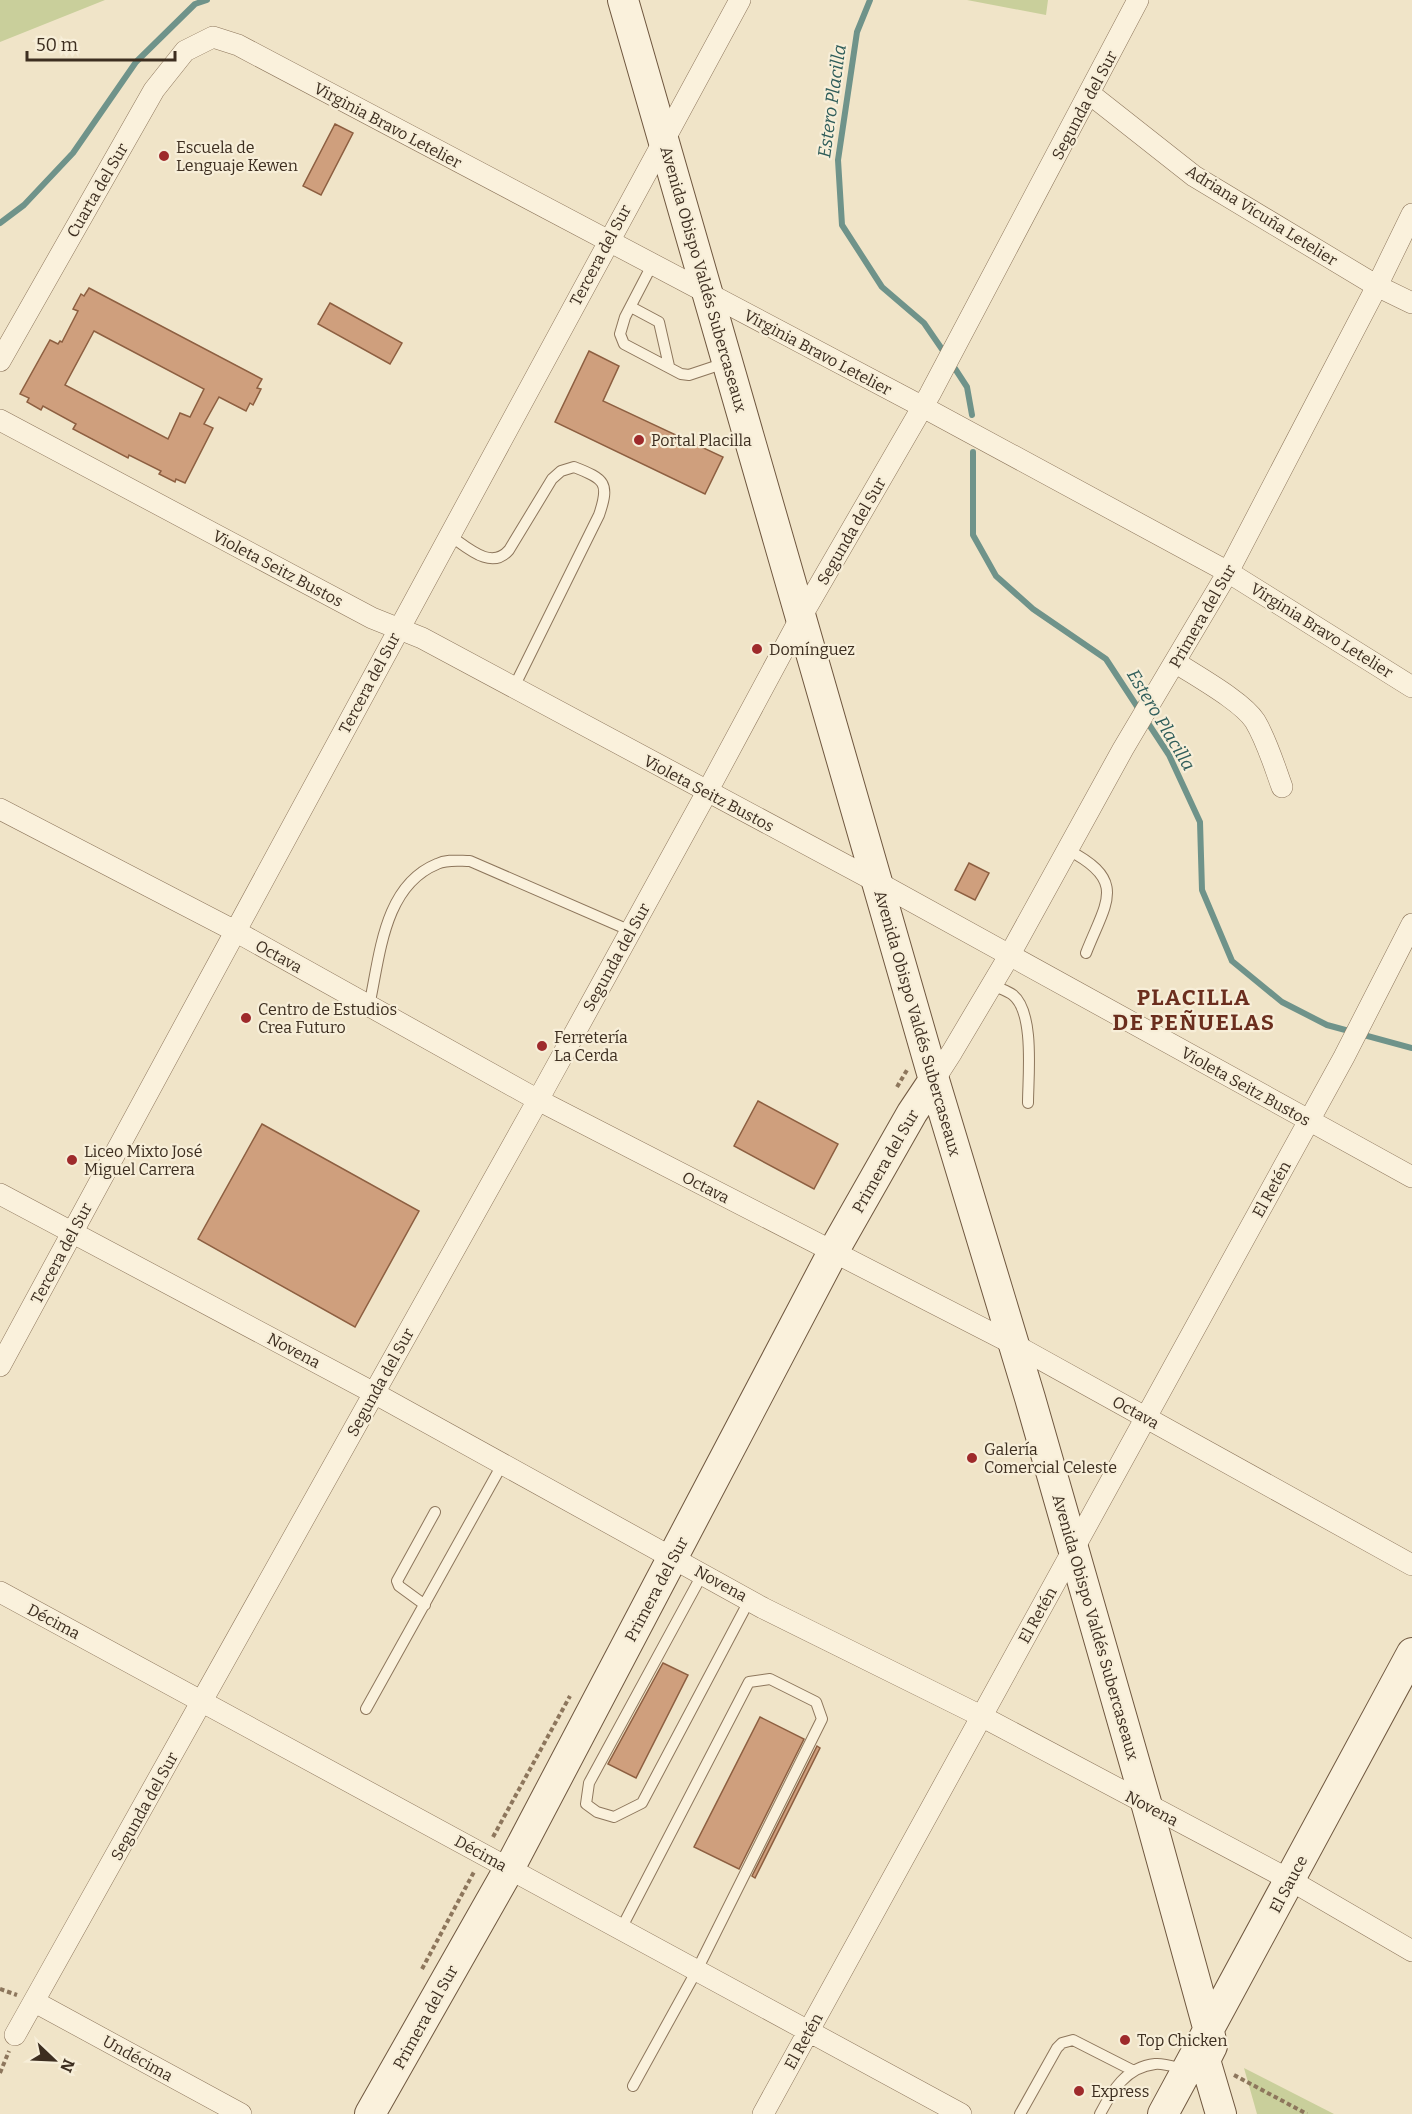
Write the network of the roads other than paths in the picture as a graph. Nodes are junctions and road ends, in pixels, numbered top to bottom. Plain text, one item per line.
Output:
1 (623, 0) edge
2 (740, 0) edge
3 (1138, 0) edge
4 (213, 37) joint
5 (1090, 93) junction
6 (663, 139) junction
7 (1412, 214) edge
8 (608, 242) junction
9 (652, 266) junction
10 (1377, 286) junction
11 (708, 295) junction
12 (1412, 303) edge
13 (631, 307) junction
14 (0, 361) edge
15 (727, 362) junction
16 (669, 366) junction
17 (927, 401) junction
18 (0, 420) edge
19 (449, 535) junction
20 (1228, 572) junction
21 (801, 617) junction
22 (399, 628) junction
23 (1175, 662) junction
24 (514, 687) junction
25 (1412, 687) edge
26 (1282, 787) dead end
27 (707, 792) junction
28 (0, 809) edge
29 (1068, 850) junction
30 (877, 882) junction
31 (1412, 924) edge
32 (631, 931) junction
33 (235, 932) junction
34 (1086, 953) dead end
35 (1009, 956) junction
36 (992, 985) junction
37 (369, 1006) junction
38 (934, 1080) junction
39 (537, 1100) junction
40 (1028, 1103) dead end
41 (1309, 1120) junction
42 (1412, 1177) edge
43 (0, 1194) edge
44 (72, 1233) junction
45 (833, 1252) junction
46 (1015, 1345) junction
47 (0, 1366) edge
48 (374, 1393) junction
49 (1145, 1417) junction
50 (503, 1463) junction
51 (435, 1512) dead end
52 (1073, 1549) junction
53 (673, 1557) junction
54 (1412, 1565) edge
55 (703, 1573) junction
56 (0, 1592) edge
57 (750, 1599) junction
58 (425, 1605) junction
59 (1412, 1653) edge
60 (202, 1702) junction
61 (366, 1709) dead end
62 (981, 1716) junction
63 (1148, 1806) junction
64 (509, 1869) junction
65 (1290, 1880) junction
66 (621, 1929) junction
67 (1412, 1951) edge
68 (697, 1970) junction
69 (35, 2002) junction
70 (808, 2031) junction
71 (15, 2035) dead end
72 (1210, 2039) junction
73 (1132, 2070) junction
74 (1188, 2070) junction
75 (633, 2086) dead end
76 (956, 2113) edge
77 (241, 2114) edge
78 (370, 2114) edge
79 (763, 2114) edge
80 (1020, 2114) edge
81 (1100, 2114) edge
82 (1163, 2114) edge
83 (1221, 2114) edge
84 (1240, 2114) edge

1 - 6 main road, Avenida Obispo Valdés Subercaseaux
2 - 6 street, Tercera del Sur
3 - 5 street, Segunda del Sur
4 - 8 street, Virginia Bravo Letelier
4 - 14 street, Cuarta del Sur
5 - 10 street, Adriana Vicuña Letelier
5 - 17 street, Segunda del Sur
6 - 8 street, Tercera del Sur
6 - 11 main road, Avenida Obispo Valdés Subercaseaux
7 - 10 street, Primera del Sur
8 - 9 street, Virginia Bravo Letelier
8 - 19 street, Tercera del Sur
9 - 11 street, Virginia Bravo Letelier
9 - 13 lane
10 - 12 street, Adriana Vicuña Letelier
10 - 20 street, Primera del Sur
11 - 15 main road, Avenida Obispo Valdés Subercaseaux
11 - 17 street, Virginia Bravo Letelier
13 - 16 lane
13 - 16 lane
15 - 16 lane
15 - 21 main road, Avenida Obispo Valdés Subercaseaux
17 - 20 street, Virginia Bravo Letelier
17 - 21 street, Segunda del Sur
18 - 22 street, Violeta Seitz Bustos
19 - 22 street, Tercera del Sur
19 - 24 lane
20 - 23 street, Primera del Sur
20 - 25 street, Virginia Bravo Letelier
21 - 27 street, Segunda del Sur
21 - 30 main road, Avenida Obispo Valdés Subercaseaux
22 - 24 street, Violeta Seitz Bustos
22 - 33 street, Tercera del Sur
23 - 26 street
23 - 29 street, Primera del Sur
24 - 27 street, Violeta Seitz Bustos
27 - 30 street, Violeta Seitz Bustos
27 - 32 street, Segunda del Sur
28 - 33 street, Octava
29 - 34 lane
29 - 35 street, Primera del Sur
30 - 35 street, Violeta Seitz Bustos
30 - 38 main road, Avenida Obispo Valdés Subercaseaux
31 - 41 street, El Retén
32 - 37 lane
32 - 39 street, Segunda del Sur
33 - 37 street, Octava
33 - 44 street, Tercera del Sur
35 - 36 street, Primera del Sur
35 - 41 street, Violeta Seitz Bustos
36 - 38 street, Primera del Sur
36 - 40 lane
37 - 39 street, Octava
38 - 45 main road, Primera del Sur
38 - 46 main road, Avenida Obispo Valdés Subercaseaux
39 - 45 street, Octava
39 - 48 street, Segunda del Sur
41 - 42 street, Violeta Seitz Bustos
41 - 49 street, El Retén
43 - 44 street, Novena
44 - 47 street, Tercera del Sur
44 - 48 street, Novena
45 - 46 street, Octava
45 - 53 main road, Primera del Sur
46 - 49 street, Octava
46 - 52 main road, Avenida Obispo Valdés Subercaseaux
48 - 50 street, Novena
48 - 60 street, Segunda del Sur
49 - 52 street, El Retén
49 - 54 street, Octava
50 - 53 street, Novena
50 - 58 lane
51 - 58 lane
52 - 62 street, El Retén
52 - 63 main road, Avenida Obispo Valdés Subercaseaux
53 - 55 street, Novena
53 - 64 main road, Primera del Sur
55 - 57 street, Novena
55 - 57 lane
56 - 60 street, Décima
57 - 62 street, Novena
58 - 61 lane
59 - 65 main road, El Sauce
60 - 64 street, Décima
60 - 69 street, Segunda del Sur
62 - 63 street, Novena
62 - 70 street, El Retén
63 - 65 street, Novena
63 - 72 main road, Avenida Obispo Valdés Subercaseaux
64 - 66 street, Décima
64 - 78 main road, Primera del Sur
65 - 67 street, Novena
65 - 72 main road, El Sauce
66 - 68 street, Décima
66 - 68 lane
68 - 70 street, Décima
68 - 75 lane
69 - 71 street, Segunda del Sur
69 - 77 street, Undécima
70 - 76 street, Décima
70 - 79 street, El Retén
72 - 74 main road, El Sauce
72 - 83 main road, Avenida Obispo Valdés Subercaseaux
72 - 84 main road, Avenida Obispo Valdés Subercaseaux
73 - 74 lane
73 - 80 lane
73 - 81 lane
74 - 82 main road, El Sauce

